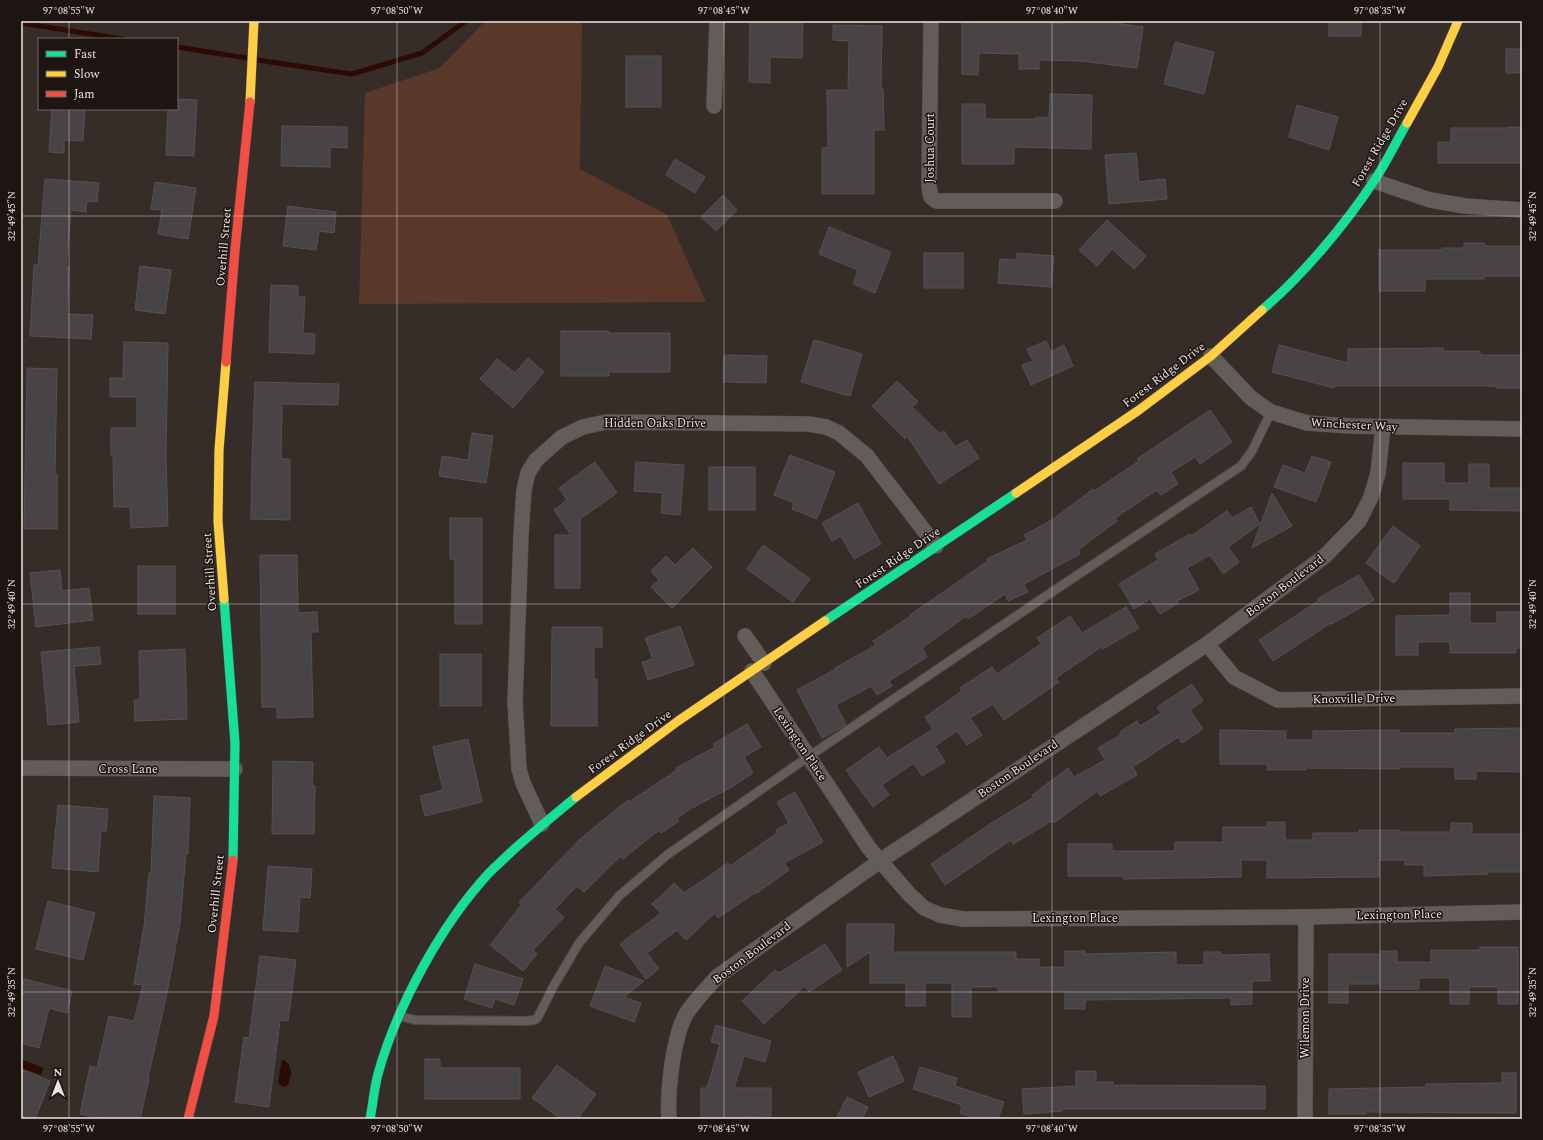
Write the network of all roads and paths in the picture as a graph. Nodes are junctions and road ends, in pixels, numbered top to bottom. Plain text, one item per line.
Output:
1 (254, 21) edge
2 (718, 21) edge
3 (931, 21) edge
4 (1458, 21) edge
5 (714, 106) dead end
6 (1374, 181) junction
7 (1055, 201) dead end
8 (1522, 210) edge
9 (1211, 356) junction
10 (1272, 412) junction
11 (1383, 427) junction
12 (1522, 428) edge
13 (936, 546) junction
14 (744, 636) dead end
15 (1207, 644) junction
16 (764, 663) junction
17 (752, 671) junction
18 (1522, 696) edge
19 (808, 757) junction
20 (21, 768) edge
21 (235, 770) junction
22 (542, 824) junction
23 (880, 861) junction
24 (1522, 912) edge
25 (1306, 917) junction
26 (399, 1015) junction
27 (188, 1119) edge
28 (370, 1119) edge
29 (669, 1119) edge
30 (1305, 1119) edge

1 - 21 main road, Overhill Street
2 - 5 street
3 - 7 street, Joshua Court
4 - 6 main road, Forest Ridge Drive
6 - 8 street
6 - 9 main road, Forest Ridge Drive
9 - 10 street, Winchester Way
9 - 13 main road, Forest Ridge Drive
10 - 11 street, Winchester Way
10 - 19 lane
11 - 12 street, Winchester Way
11 - 15 street, Boston Boulevard
13 - 16 main road, Forest Ridge Drive
13 - 22 street, Hidden Oaks Drive
14 - 16 street
15 - 18 street, Knoxville Drive
15 - 23 street, Boston Boulevard
16 - 17 main road, Forest Ridge Drive
17 - 19 street, Lexington Place
17 - 22 main road, Forest Ridge Drive
19 - 23 street, Lexington Place
19 - 26 lane
20 - 21 street, Cross Lane
21 - 27 main road, Overhill Street
22 - 26 main road, Forest Ridge Drive
23 - 25 street, Lexington Place
23 - 29 street, Boston Boulevard
24 - 25 street, Lexington Place
25 - 30 street, Wilemon Drive
26 - 28 main road, Forest Ridge Drive

